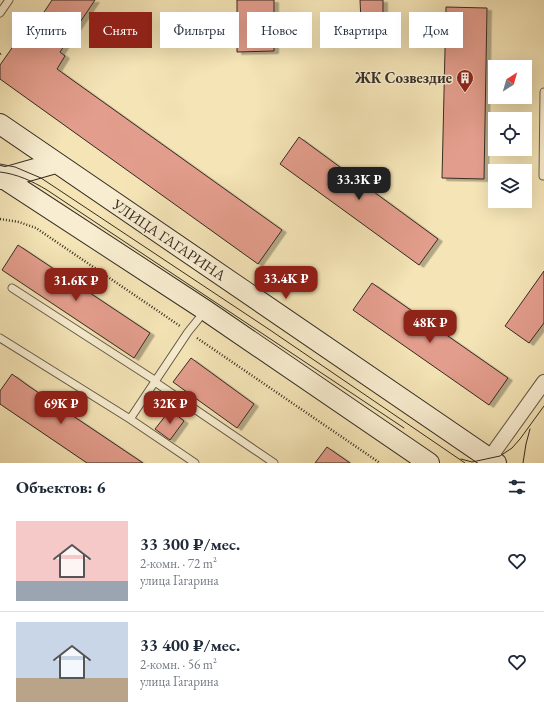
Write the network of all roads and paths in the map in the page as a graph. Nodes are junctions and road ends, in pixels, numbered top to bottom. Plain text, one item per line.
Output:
1 (9, 0) edge
2 (0, 13) edge
3 (544, 92) edge
4 (0, 124) edge
5 (56, 164) junction
6 (543, 176) edge
7 (1, 178) edge
8 (12, 288) dead end
9 (205, 310) junction
10 (0, 338) edge
11 (156, 381) junction
12 (544, 382) edge
13 (130, 419) junction
14 (491, 461) edge
15 (195, 463) edge
16 (274, 463) edge
17 (429, 463) edge

1 - 2 lane
3 - 6 lane
4 - 5 main road, УЛИЦА ГАГАРИНА
5 - 7 main road
5 - 14 main road, УЛИЦА ГАГАРИНА
7 - 9 main road
8 - 11 lane
9 - 11 lane
9 - 17 main road
10 - 13 lane
11 - 13 lane
11 - 16 lane
12 - 14 street
13 - 15 lane

